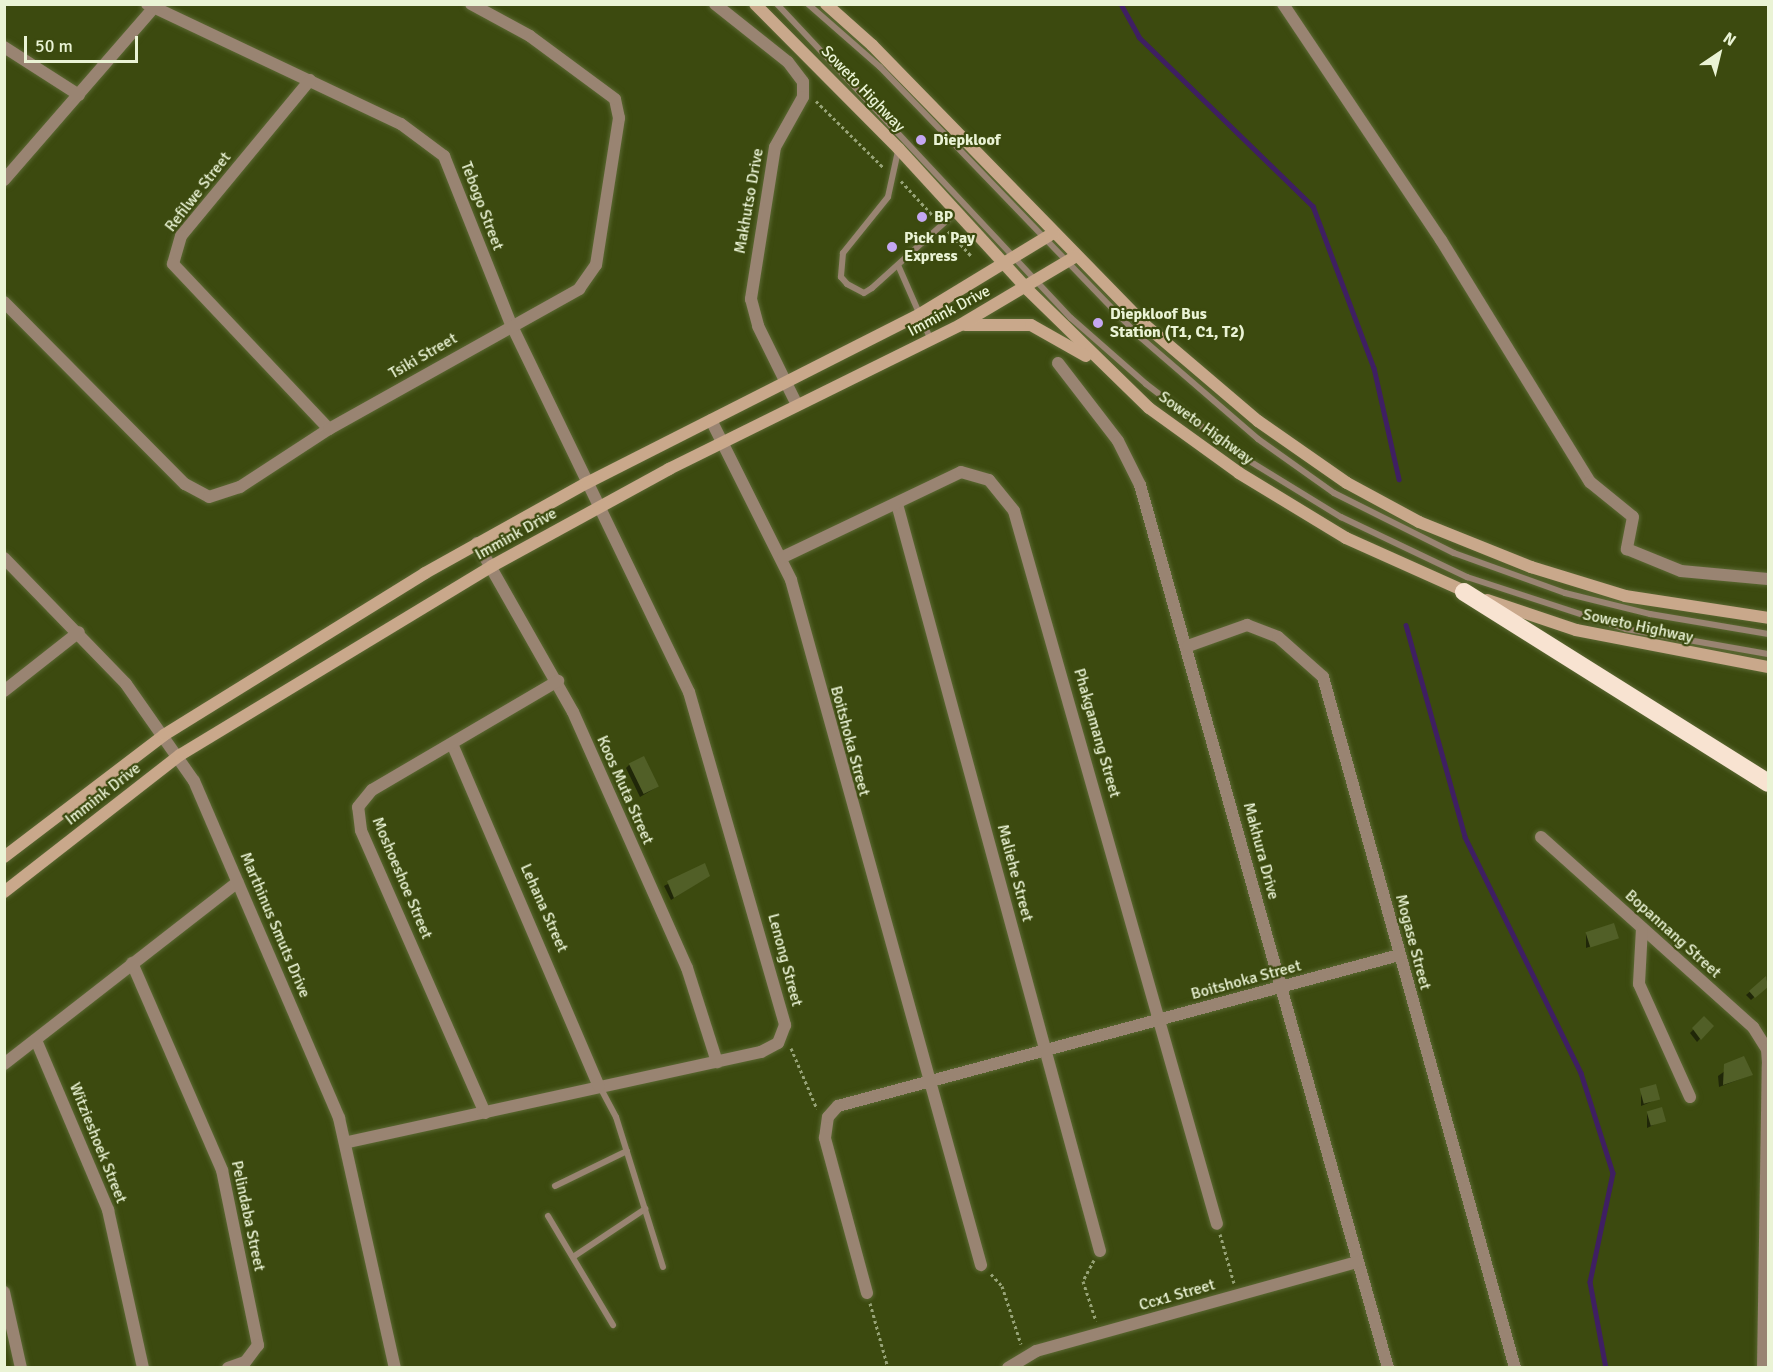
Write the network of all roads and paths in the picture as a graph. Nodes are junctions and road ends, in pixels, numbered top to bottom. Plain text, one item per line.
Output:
1 (471, 4) edge
2 (715, 4) edge
3 (755, 4) edge
4 (777, 4) edge
5 (808, 4) edge
6 (826, 4) edge
7 (1283, 4) edge
8 (153, 6) edge
9 (4, 47) edge
10 (310, 80) junction
11 (804, 89) junction
12 (79, 95) junction
13 (899, 149) junction
14 (893, 175) junction
15 (4, 180) edge
16 (957, 212) junction
17 (941, 224) junction
18 (1047, 236) junction
19 (971, 256) dead end
20 (1076, 256) junction
21 (1009, 260) junction
22 (1065, 263) junction
23 (898, 265) junction
24 (1031, 285) junction
25 (4, 303) edge
26 (920, 314) junction
27 (511, 324) junction
28 (960, 325) junction
29 (931, 340) junction
30 (1058, 363) dead end
31 (1116, 378) junction
32 (784, 380) junction
33 (796, 405) junction
34 (711, 420) junction
35 (329, 429) junction
36 (723, 442) junction
37 (587, 483) junction
38 (897, 504) junction
39 (600, 506) junction
40 (477, 543) junction
41 (783, 557) junction
42 (4, 558) edge
43 (492, 566) junction
44 (1768, 579) edge
45 (1464, 592) junction
46 (1768, 618) edge
47 (79, 632) junction
48 (1768, 634) edge
49 (1188, 646) junction
50 (1768, 654) edge
51 (1768, 667) edge
52 (558, 681) junction
53 (4, 691) edge
54 (164, 735) junction
55 (453, 746) junction
56 (180, 755) junction
57 (1768, 783) edge
58 (1541, 837) dead end
59 (4, 857) edge
60 (238, 882) junction
61 (4, 892) edge
62 (1642, 928) junction
63 (1399, 955) junction
64 (132, 963) junction
65 (1281, 988) junction
66 (1162, 1020) junction
67 (781, 1038) junction
68 (36, 1040) junction
69 (1047, 1050) junction
70 (717, 1062) junction
71 (4, 1064) edge
72 (1768, 1065) edge
73 (928, 1082) junction
74 (599, 1086) junction
75 (1690, 1096) dead end
76 (485, 1113) junction
77 (828, 1118) junction
78 (347, 1142) junction
79 (627, 1151) junction
80 (555, 1186) dead end
81 (645, 1209) junction
82 (548, 1216) dead end
83 (1217, 1224) joint
84 (1100, 1251) joint
85 (573, 1257) junction
86 (1358, 1262) junction
87 (981, 1264) joint
88 (663, 1267) dead end
89 (4, 1292) edge
90 (867, 1293) joint
91 (1237, 1296) junction
92 (613, 1325) dead end
93 (1100, 1334) junction
94 (1024, 1356) junction
95 (1384, 1367) edge
96 (21, 1368) edge
97 (143, 1368) edge
98 (228, 1368) edge
99 (395, 1368) edge
100 (888, 1368) edge
101 (1008, 1368) edge
102 (1515, 1368) edge
103 (1763, 1368) edge

1 - 27 street, Tsiki Street
2 - 11 street
3 - 13 main road, Soweto Highway
4 - 21 lane, Soweto Highway
5 - 18 lane, Soweto Highway
6 - 18 main road, Soweto Highway
7 - 44 street
8 - 10 street, Tebogo Street
8 - 12 street
9 - 12 street
10 - 27 street, Tebogo Street
10 - 35 street, Refilwe Street
11 - 14 path
11 - 32 street, Makhutso Drive
12 - 15 street
13 - 14 lane
13 - 16 main road, Soweto Highway
14 - 17 path
14 - 23 lane
16 - 17 lane
16 - 21 main road, Soweto Highway
17 - 19 path
17 - 23 lane
18 - 20 main road, Soweto Highway
18 - 21 main road, Immink Drive
18 - 22 lane, Soweto Highway
20 - 22 main road, Immink Drive
20 - 46 main road, Soweto Highway
21 - 24 main road, Soweto Highway
21 - 26 main road, Immink Drive
22 - 24 main road, Immink Drive
22 - 48 lane, Soweto Highway
23 - 26 lane
24 - 28 main road, Immink Drive
24 - 31 main road, Soweto Highway
24 - 50 lane, Soweto Highway
25 - 35 street, Tsiki Street
26 - 29 lane
26 - 32 main road, Immink Drive
27 - 35 street, Tsiki Street
27 - 37 street, Tebogo Street
28 - 29 main road, Immink Drive
28 - 31 main road
29 - 33 main road, Immink Drive
30 - 49 street, Makhura Drive
31 - 45 main road, Soweto Highway
32 - 33 street, Makhutso Drive
32 - 34 main road, Immink Drive
33 - 36 main road, Immink Drive
34 - 36 street, Boitshoka Street
34 - 37 main road, Immink Drive
36 - 39 main road, Immink Drive
36 - 41 street, Boitshoka Street
37 - 39 street, Tebogo Street
37 - 40 main road, Immink Drive
38 - 41 street, Phakgamang Street
38 - 66 street, Phakgamang Street
38 - 69 street, Maliehe Street
39 - 43 main road, Immink Drive
39 - 67 street, Lenong Street
40 - 43 street, Koos Muta Street
40 - 54 main road, Immink Drive
41 - 73 street, Boitshoka Street
42 - 47 street, Marthinus Smuts Drive
43 - 52 street, Koos Muta Street
43 - 56 main road, Immink Drive
45 - 51 main road, Soweto Highway
45 - 57 highway
47 - 53 street
47 - 54 street, Marthinus Smuts Drive
49 - 63 street, Mogase Street
49 - 65 street, Makhura Drive
52 - 55 street, Moshoeshoe Street
52 - 70 street, Koos Muta Street
54 - 56 street, Marthinus Smuts Drive
54 - 59 main road, Immink Drive
55 - 74 street, Lehana Street
55 - 76 street, Moshoeshoe Street
56 - 60 street, Marthinus Smuts Drive
56 - 61 main road, Immink Drive
58 - 62 street, Bopannang Street
60 - 64 street
60 - 78 street, Marthinus Smuts Drive
62 - 72 street, Bopannang Street
62 - 75 street
63 - 65 street, Boitshoka Street
63 - 102 street, Mogase Street
64 - 68 street
64 - 98 street, Pelindaba Street
65 - 66 street, Boitshoka Street
65 - 86 street, Makhura Drive
66 - 69 street, Boitshoka Street
66 - 83 street, Phakgamang Street
67 - 70 street
67 - 77 path
68 - 71 street
68 - 97 street, Witzieshoek Street
69 - 73 street, Boitshoka Street
69 - 84 street, Maliehe Street
70 - 74 street
72 - 103 street, Bopannang Street
73 - 77 street, Boitshoka Street
73 - 87 street, Boitshoka Street
74 - 76 street
74 - 79 lane
76 - 78 street
77 - 90 street
78 - 99 street, Marthinus Smuts Drive
79 - 80 lane
79 - 81 lane
81 - 85 lane
81 - 88 lane
82 - 85 lane
83 - 91 path
84 - 93 path
85 - 92 lane
86 - 91 street, Ccx1 Street
86 - 95 street, Makhura Drive
87 - 94 path
89 - 96 street
90 - 100 path
91 - 93 street, Ccx1 Street
93 - 94 street, Ccx1 Street
94 - 101 street, Ccx1 Street

